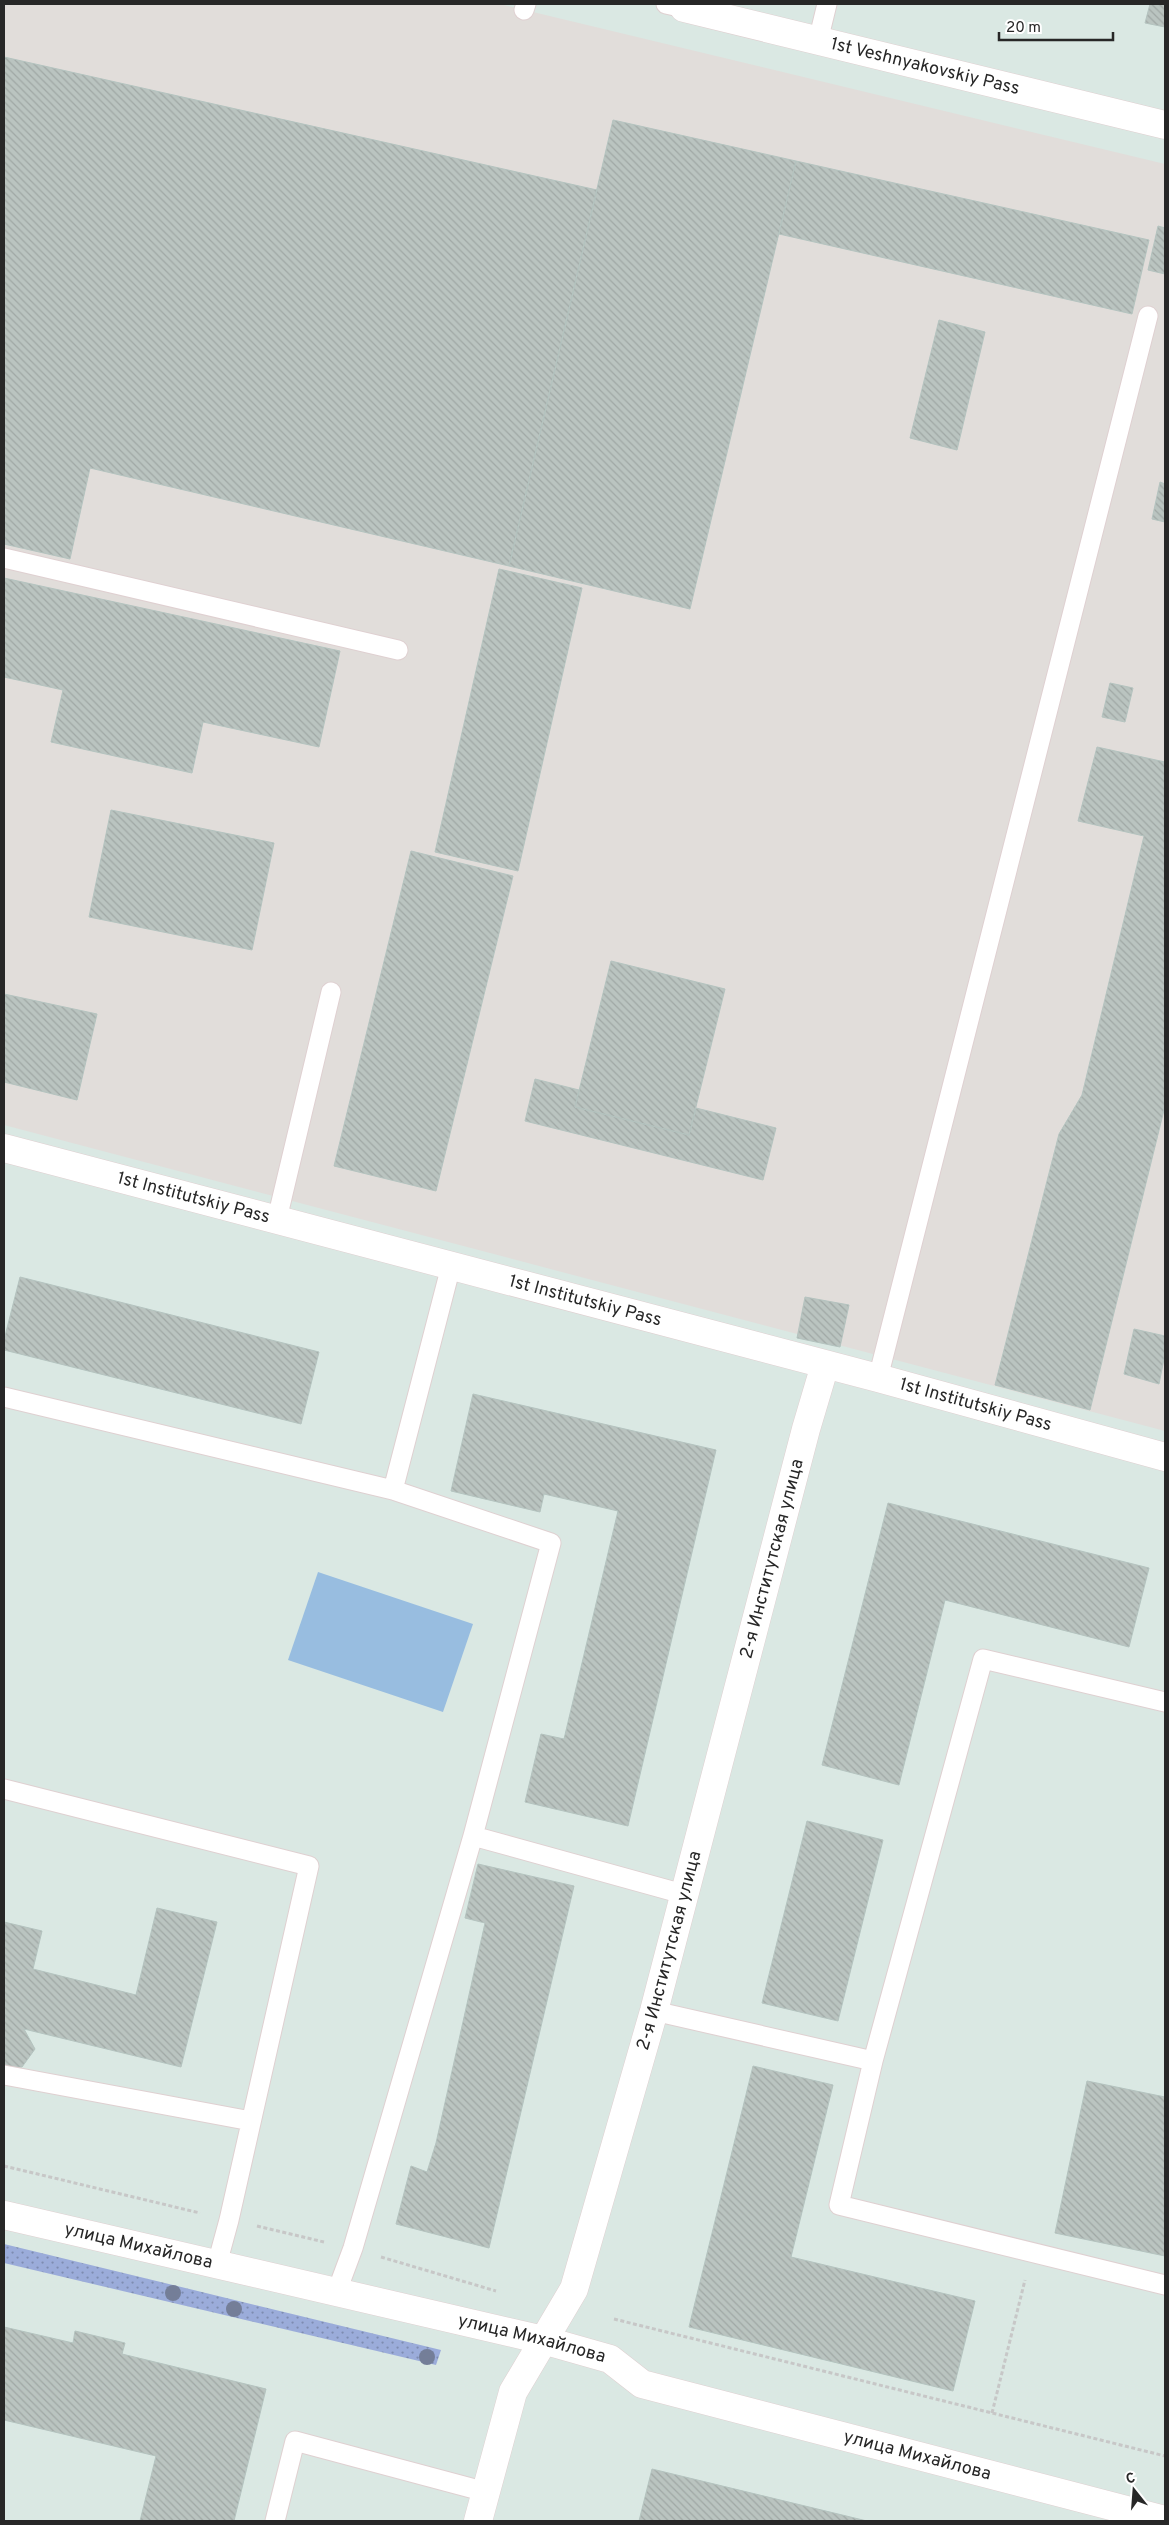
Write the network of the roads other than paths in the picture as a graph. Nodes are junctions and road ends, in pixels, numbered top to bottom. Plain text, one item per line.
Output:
1 (827, 4) edge
2 (675, 6) edge
3 (818, 41) junction
4 (1165, 125) edge
5 (1148, 316) dead end
6 (4, 558) edge
7 (398, 650) dead end
8 (331, 992) dead end
9 (4, 1148) edge
10 (277, 1219) junction
11 (451, 1266) junction
12 (825, 1365) junction
13 (878, 1378) junction
14 (4, 1397) edge
15 (1165, 1456) edge
16 (393, 1490) junction
17 (1165, 1702) edge
18 (4, 1789) edge
19 (473, 1836) junction
20 (684, 1894) junction
21 (654, 2011) junction
22 (873, 2062) junction
23 (4, 2075) edge
24 (251, 2121) junction
25 (4, 2215) edge
26 (217, 2264) junction
27 (1165, 2285) edge
28 (337, 2291) junction
29 (543, 2340) junction
30 (486, 2492) junction
31 (1165, 2520) edge
32 (276, 2521) edge
33 (478, 2521) edge

1 - 3 lane
2 - 3 street, 1st Veshnyakovskiy Pass
3 - 4 street, 1st Veshnyakovskiy Pass
5 - 13 lane
6 - 7 lane
8 - 10 lane
9 - 10 street, 1st Institutskiy Pass
10 - 11 street, 1st Institutskiy Pass
11 - 12 street, 1st Institutskiy Pass
11 - 16 lane
12 - 13 street, 1st Institutskiy Pass
12 - 20 street, 2-я Институтская улица
13 - 15 street, 1st Institutskiy Pass
14 - 16 lane
16 - 19 lane
17 - 22 lane
18 - 24 lane
19 - 20 lane
19 - 28 lane
20 - 21 street, 2-я Институтская улица
21 - 22 lane
21 - 29 street, 2-я Институтская улица
22 - 27 lane
23 - 24 lane
24 - 26 lane
25 - 26 street, улица Михайлова
26 - 28 street, улица Михайлова
28 - 29 street, улица Михайлова
29 - 30 street, 2-я Институтская улица
29 - 31 street, улица Михайлова
30 - 32 lane
30 - 33 street, 2-я Институтская улица

